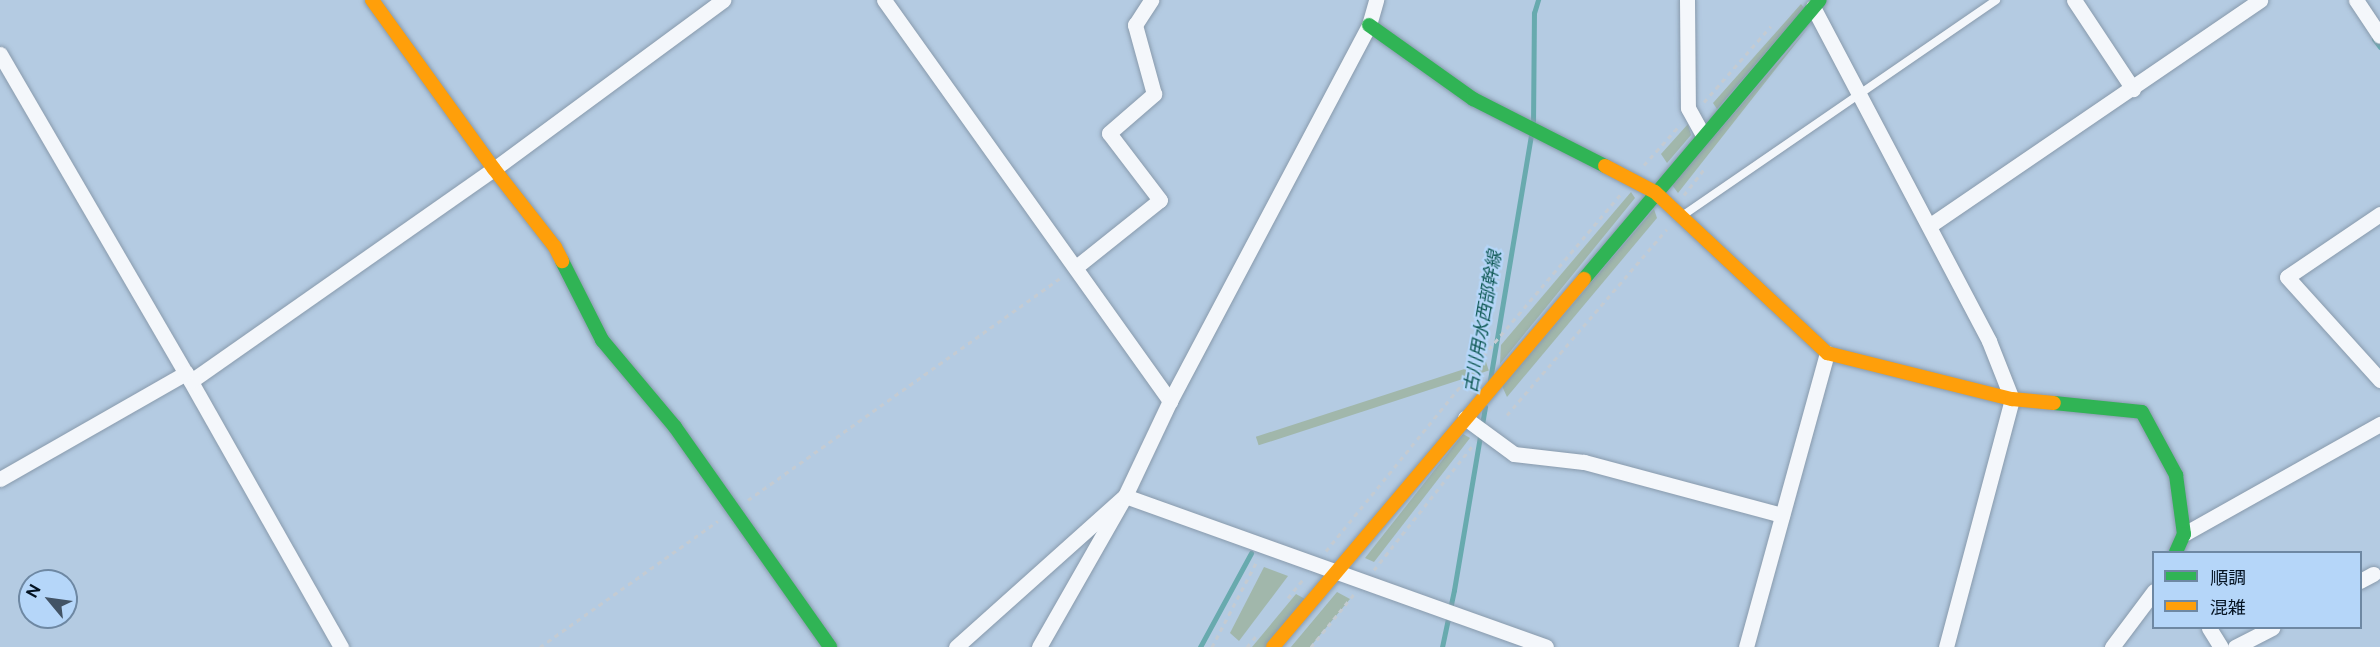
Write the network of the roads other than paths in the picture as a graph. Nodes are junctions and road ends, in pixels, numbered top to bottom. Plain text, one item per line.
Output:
1 (372, 0) edge
2 (723, 0) edge
3 (884, 0) edge
4 (1151, 0) edge
5 (1376, 0) edge
6 (1687, 0) edge
7 (1996, 0) edge
8 (2074, 0) edge
9 (2260, 0) edge
10 (2356, 0) edge
11 (1814, 2) edge
12 (1368, 26) junction
13 (2380, 36) edge
14 (0, 54) edge
15 (2133, 89) junction
16 (1859, 94) junction
17 (1703, 135) junction
18 (494, 169) junction
19 (1654, 192) junction
20 (2380, 214) edge
21 (1680, 217) junction
22 (1929, 226) junction
23 (1076, 267) junction
24 (1827, 353) junction
25 (188, 377) junction
26 (2380, 380) edge
27 (2012, 399) junction
28 (1170, 401) junction
29 (1465, 418) junction
30 (2380, 424) edge
31 (0, 479) edge
32 (1125, 496) junction
33 (1782, 515) junction
34 (2184, 534) junction
35 (2176, 551) edge
36 (1335, 572) junction
37 (2152, 594) edge
38 (2210, 629) edge
39 (2268, 629) edge
40 (341, 647) edge
41 (830, 647) edge
42 (956, 647) edge
43 (1039, 647) edge
44 (1273, 647) edge
45 (1546, 647) edge
46 (1746, 647) edge
47 (1946, 647) edge
48 (2112, 647) edge
49 (2221, 647) edge
50 (2235, 647) edge

1 - 18 street
2 - 18 street
3 - 23 street
4 - 23 street
5 - 12 street
6 - 17 street
7 - 16 lane
8 - 15 street
9 - 15 street
10 - 13 street
11 - 16 street
11 - 17 street
12 - 19 street
12 - 28 street
14 - 25 street
15 - 22 street
16 - 21 lane
16 - 22 street
17 - 19 street
18 - 25 street
18 - 41 street
19 - 21 street
19 - 29 street
20 - 26 street
21 - 24 street
22 - 27 street
23 - 28 street
24 - 27 street
24 - 33 street
25 - 31 street
25 - 40 street
27 - 34 street
27 - 47 street
28 - 32 street
29 - 33 street
29 - 36 street
30 - 34 street
32 - 36 street
32 - 42 street
32 - 43 street
33 - 46 street
34 - 35 street
36 - 44 street
36 - 45 street
37 - 48 street
38 - 49 street
39 - 50 street

